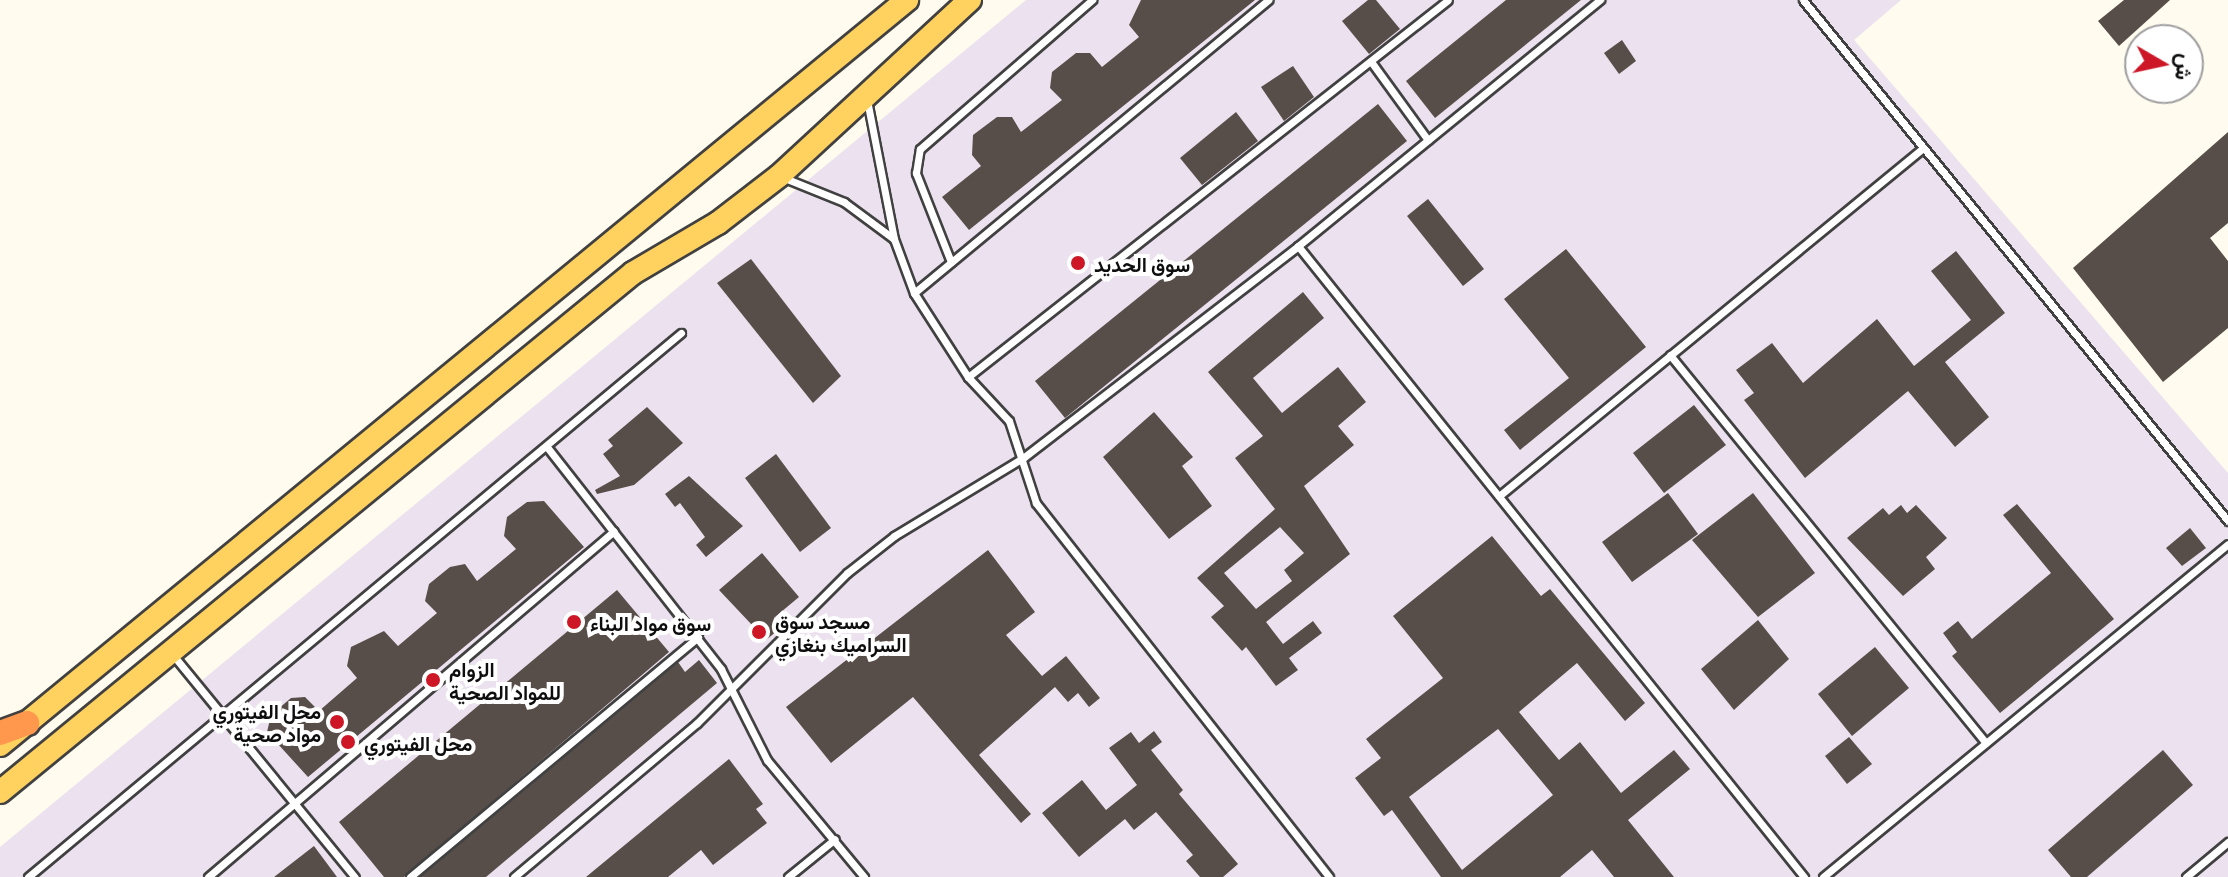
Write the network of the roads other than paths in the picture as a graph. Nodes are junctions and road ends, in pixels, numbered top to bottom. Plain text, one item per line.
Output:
1 (907, 0) edge
2 (970, 0) edge
3 (1092, 0) edge
4 (1268, 0) edge
5 (1448, 0) edge
6 (1600, 0) edge
7 (1803, 0) edge
8 (1372, 63) junction
9 (866, 89) junction
10 (1428, 140) junction
11 (1923, 148) junction
12 (779, 176) junction
13 (894, 239) junction
14 (1298, 246) junction
15 (951, 262) junction
16 (914, 293) junction
17 (681, 333) dead end
18 (1670, 355) junction
19 (968, 377) junction
20 (547, 447) junction
21 (1023, 458) junction
22 (1499, 496) junction
23 (2228, 521) edge
24 (614, 531) junction
25 (2228, 544) edge
26 (698, 637) junction
27 (171, 654) junction
28 (734, 689) junction
29 (222, 713) junction
30 (27, 723) junction
31 (0, 733) edge
32 (1986, 743) junction
33 (0, 745) edge
34 (0, 792) edge
35 (296, 802) junction
36 (835, 839) junction
37 (2228, 842) edge
38 (28, 877) edge
39 (208, 877) edge
40 (355, 877) edge
41 (410, 877) edge
42 (514, 877) edge
43 (788, 877) edge
44 (864, 877) edge
45 (1329, 877) edge
46 (1804, 877) edge
47 (1823, 877) edge
48 (2186, 877) edge

1 - 30 main road
2 - 9 main road
3 - 15 lane
4 - 15 lane
5 - 8 lane
6 - 10 lane
7 - 11 lane
8 - 10 lane
8 - 19 lane
9 - 12 main road
9 - 13 lane
10 - 14 lane
11 - 18 lane
11 - 23 lane
12 - 13 lane
12 - 27 main road
13 - 16 lane
14 - 21 lane
14 - 22 lane
15 - 16 lane
16 - 19 lane
17 - 20 lane
18 - 22 lane
18 - 32 lane
19 - 21 lane
20 - 24 lane
20 - 29 lane
21 - 28 lane
21 - 45 lane
22 - 46 lane
24 - 26 lane
24 - 35 lane
25 - 32 lane
26 - 28 lane
26 - 41 lane
27 - 29 lane
27 - 34 main road
28 - 36 lane
28 - 42 lane
29 - 35 lane
29 - 38 lane
30 - 31 highway
30 - 33 main road
32 - 47 lane
35 - 39 lane
35 - 40 lane
36 - 43 lane
36 - 44 lane
37 - 48 lane

